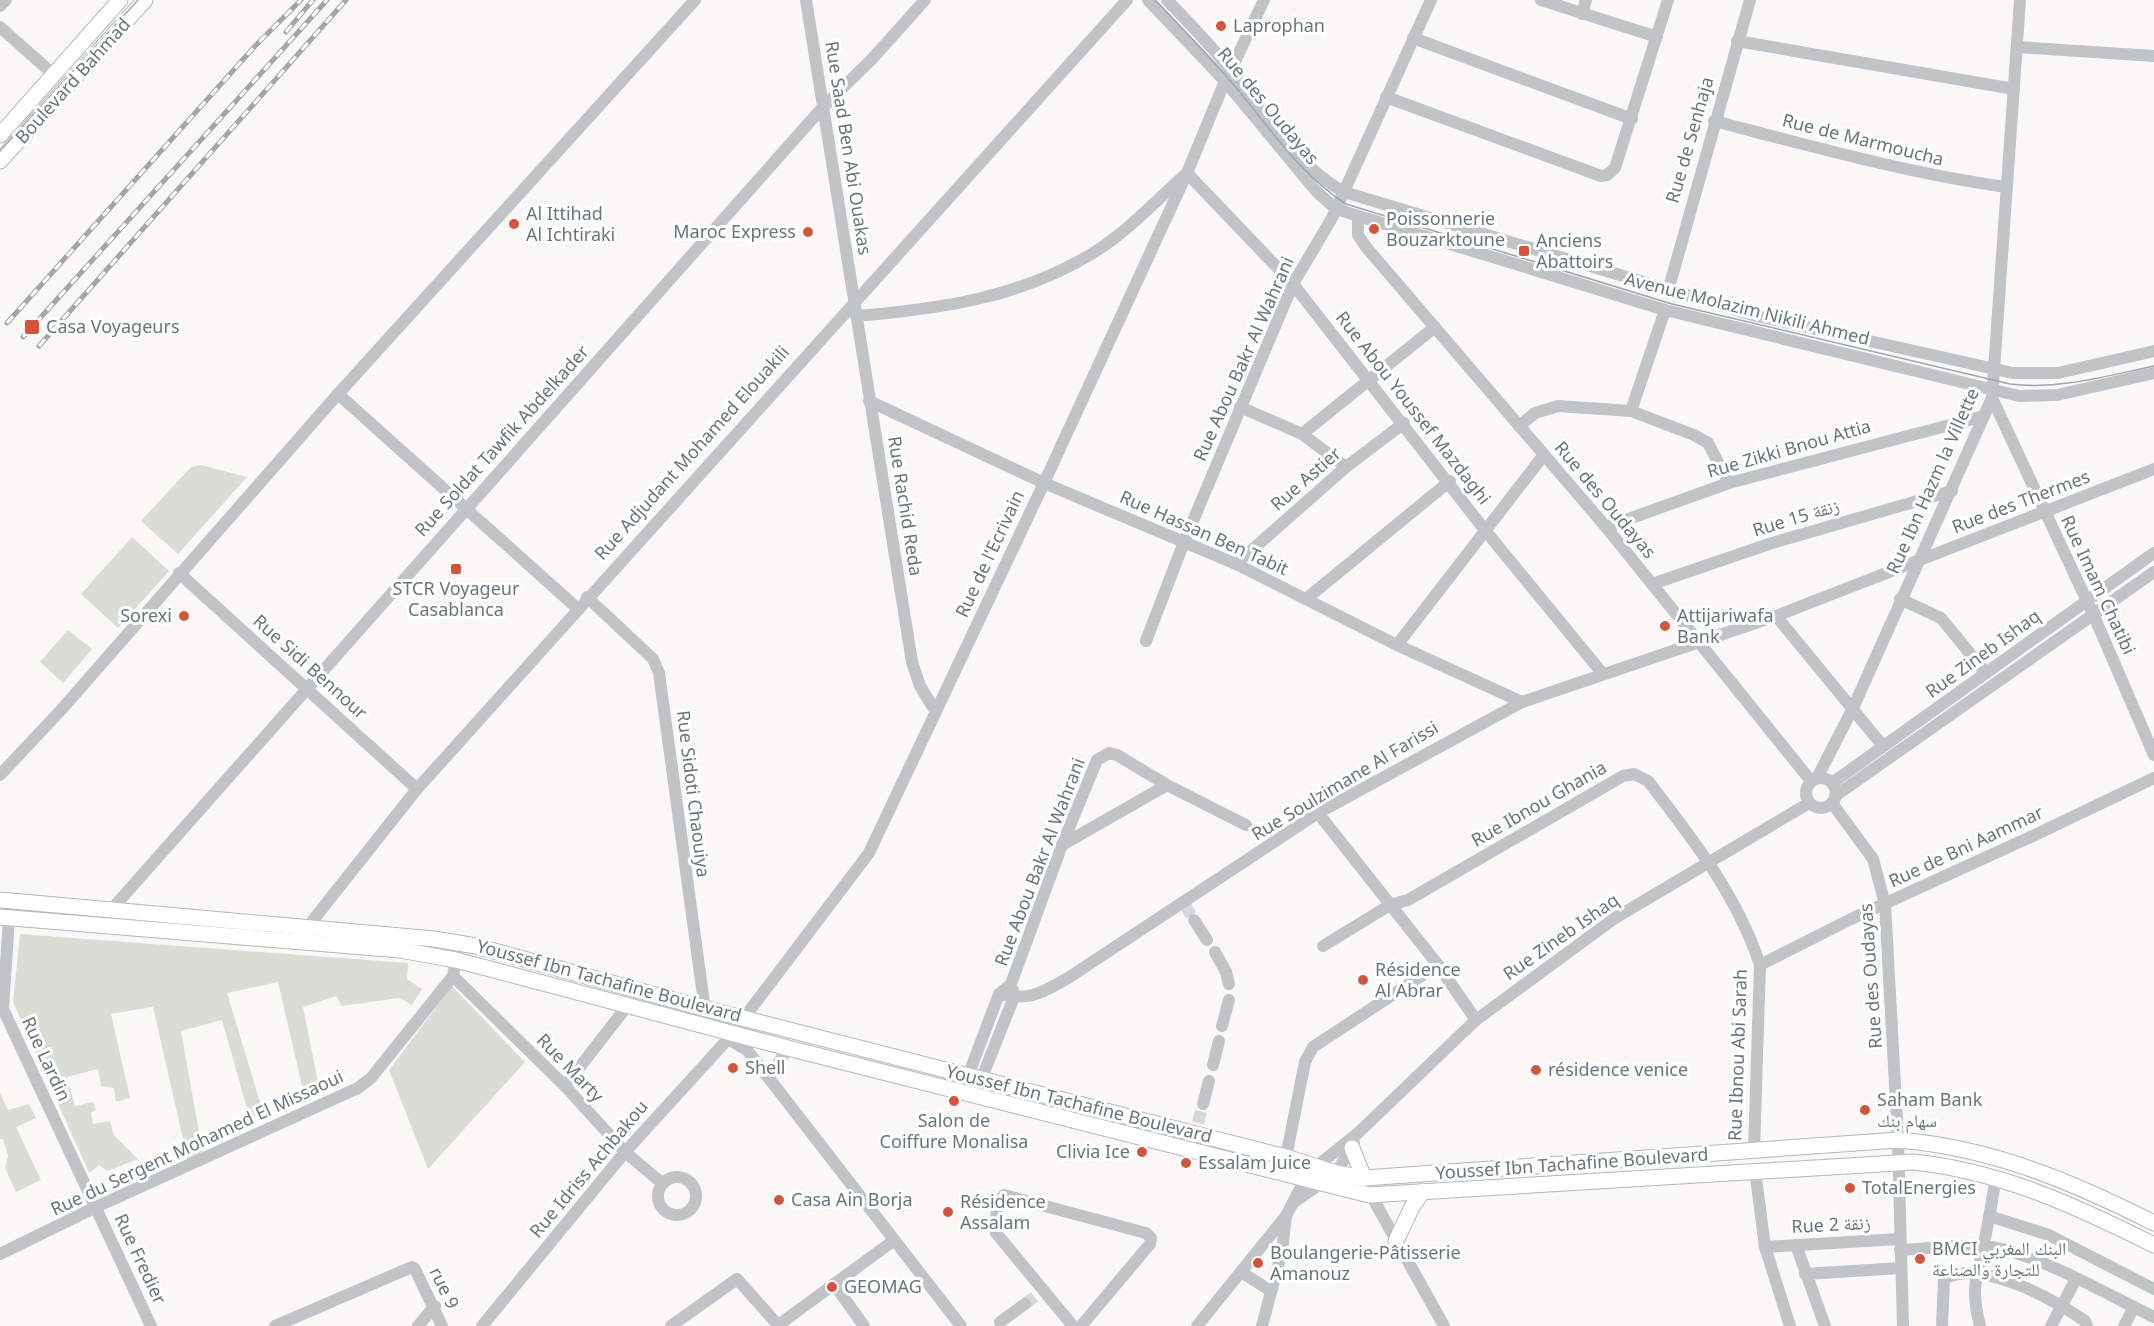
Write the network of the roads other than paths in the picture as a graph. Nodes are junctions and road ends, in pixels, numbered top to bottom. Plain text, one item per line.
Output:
1 (6, 0) edge
2 (120, 0) edge
3 (145, 0) edge
4 (695, 0) edge
5 (806, 0) edge
6 (925, 0) edge
7 (1127, 0) edge
8 (1148, 0) edge
9 (1167, 0) edge
10 (1264, 0) edge
11 (1431, 0) edge
12 (1541, 0) edge
13 (1586, 0) edge
14 (1668, 0) edge
15 (1750, 0) edge
16 (2020, 0) edge
17 (0, 6) edge
18 (1582, 14) junction
19 (0, 27) edge
20 (1657, 37) junction
21 (1413, 38) junction
22 (1737, 41) junction
23 (2018, 47) junction
24 (2154, 56) edge
25 (53, 74) junction
26 (1228, 76) junction
27 (2014, 89) junction
28 (1386, 97) junction
29 (822, 108) junction
30 (1632, 119) junction
31 (1714, 121) junction
32 (0, 135) edge
33 (0, 161) edge
34 (1186, 173) junction
35 (2006, 187) junction
36 (1344, 192) junction
37 (1336, 209) junction
38 (1364, 217) junction
39 (1293, 284) junction
40 (1668, 291) junction
41 (854, 301) junction
42 (1665, 310) junction
43 (856, 316) junction
44 (1435, 327) junction
45 (2154, 351) edge
46 (1995, 369) junction
47 (2154, 373) edge
48 (1368, 379) junction
49 (339, 393) junction
50 (1993, 394) junction
51 (869, 401) junction
52 (1240, 406) junction
53 (1631, 411) junction
54 (1984, 416) junction
55 (1404, 423) junction
56 (1519, 426) junction
57 (1302, 434) junction
58 (1543, 456) junction
59 (1346, 467) junction
60 (2154, 469) edge
61 (1450, 481) junction
62 (1044, 483) junction
63 (1730, 483) junction
64 (1952, 491) junction
65 (466, 510) junction
66 (2045, 513) junction
67 (1606, 528) junction
68 (1484, 529) junction
69 (1184, 542) junction
70 (2154, 553) edge
71 (1918, 559) junction
72 (1236, 564) junction
73 (2154, 572) edge
74 (179, 573) junction
75 (1652, 584) junction
76 (587, 597) junction
77 (1306, 599) junction
78 (1900, 599) junction
79 (2087, 601) junction
80 (578, 608) junction
81 (1776, 616) junction
82 (2094, 616) junction
83 (1146, 641) dead end
84 (1697, 642) junction
85 (1396, 645) junction
86 (1603, 674) junction
87 (1986, 674) junction
88 (307, 687) junction
89 (1522, 702) junction
90 (1853, 708) junction
91 (936, 712) junction
92 (1883, 746) junction
93 (2154, 755) edge
94 (0, 775) edge
95 (2154, 778) edge
96 (1814, 780) junction
97 (1167, 785) junction
98 (417, 789) junction
99 (1833, 794) junction
100 (1809, 803) junction
101 (1318, 813) junction
102 (1246, 825) dead end
103 (1062, 845) junction
104 (1711, 863) junction
105 (0, 900) edge
106 (1886, 904) junction
107 (1390, 905) junction
108 (111, 910) junction
109 (4, 917) edge
110 (1194, 920) tunnel mouth
111 (302, 935) junction
112 (1207, 940) dead end
113 (1323, 946) dead end
114 (1215, 952) dead end
115 (456, 960) junction
116 (1438, 965) junction
117 (1760, 965) junction
118 (453, 976) junction
119 (1011, 984) junction
120 (1229, 984) dead end
121 (999, 993) junction
122 (1014, 997) junction
123 (1229, 1000) dead end
124 (628, 1005) junction
125 (703, 1008) junction
126 (1, 1010) edge
127 (745, 1017) junction
128 (1476, 1020) junction
129 (707, 1025) junction
130 (1222, 1026) dead end
131 (730, 1035) junction
132 (1219, 1041) dead end
133 (788, 1047) junction
134 (1213, 1065) dead end
135 (974, 1077) junction
136 (769, 1078) junction
137 (1209, 1081) dead end
138 (565, 1086) junction
139 (969, 1094) junction
140 (1203, 1104) tunnel mouth
141 (1358, 1133) junction
142 (1898, 1140) junction
143 (1352, 1148) junction
144 (1754, 1151) junction
145 (625, 1152) junction
146 (1286, 1157) junction
147 (1898, 1162) junction
148 (1316, 1167) junction
149 (1755, 1170) junction
150 (1336, 1173) junction
151 (1996, 1177) junction
152 (1364, 1178) junction
153 (1305, 1179) junction
154 (663, 1184) dead end
155 (1323, 1184) junction
156 (1424, 1191) junction
157 (1369, 1195) junction
158 (1294, 1202) junction
159 (96, 1207) junction
160 (1286, 1216) junction
161 (1989, 1216) junction
162 (2154, 1223) edge
163 (893, 1241) junction
164 (1396, 1241) junction
165 (1900, 1244) junction
166 (1796, 1245) junction
167 (2154, 1245) edge
168 (1984, 1246) junction
169 (1765, 1247) junction
170 (0, 1254) edge
171 (1901, 1268) junction
172 (1241, 1272) junction
173 (1805, 1274) junction
174 (1975, 1275) junction
175 (2076, 1279) junction
176 (834, 1284) junction
177 (2154, 1289) edge
178 (1271, 1291) junction
179 (1025, 1304) tunnel mouth
180 (2062, 1305) junction
181 (435, 1306) junction
182 (2134, 1307) junction
183 (2154, 1317) edge
184 (1000, 1322) dead end
185 (291, 1323) edge
186 (151, 1326) edge
187 (276, 1326) edge
188 (418, 1326) edge
189 (442, 1326) edge
190 (482, 1326) edge
191 (671, 1326) edge
192 (777, 1326) edge
193 (864, 1326) edge
194 (961, 1326) edge
195 (1073, 1326) edge
196 (1081, 1326) edge
197 (1197, 1326) edge
198 (1262, 1326) edge
199 (1444, 1326) edge
200 (1790, 1326) edge
201 (1825, 1326) edge
202 (1903, 1326) edge
203 (1942, 1326) edge
204 (1980, 1326) edge
205 (2051, 1326) edge
206 (2087, 1326) edge
207 (2124, 1326) edge

1 - 17 street
2 - 25 main road, Boulevard Bahmad
3 - 33 main road, Boulevard Bahmad
4 - 49 street
5 - 29 street, Rue Saad Ben Abi Ouakas
6 - 29 street, Rue Soldat Tawfik Abdelkader
7 - 41 street, Rue Adjudant Mohamed Elouakili
8 - 26 street, Rue des Oudayas
9 - 26 street, Rue des Oudayas
10 - 26 street, Rue de l'Ecrivain
11 - 21 street, Rue Abou Bakr Al Wahrani
12 - 18 street
13 - 18 street
14 - 20 street
15 - 22 street, Rue de Senhaja
16 - 23 street, Rue Ibn Hazm la Villette
18 - 20 street
19 - 25 street
20 - 30 street
21 - 28 street, Rue Abou Bakr Al Wahrani
21 - 30 street
22 - 27 street
22 - 31 street, Rue de Senhaja
23 - 24 street
23 - 27 street, Rue Ibn Hazm la Villette
25 - 32 main road, Boulevard Bahmad
26 - 34 street, Rue de l'Ecrivain
26 - 36 street, Rue des Oudayas
26 - 37 street, Rue des Oudayas
27 - 35 street, Rue Ibn Hazm la Villette
28 - 30 street
28 - 36 street, Rue Abou Bakr Al Wahrani
29 - 41 street, Rue Saad Ben Abi Ouakas
29 - 65 street, Rue Soldat Tawfik Abdelkader
31 - 35 street, Rue de Marmoucha
31 - 40 street, Rue de Senhaja
34 - 39 street, Rue Abou Youssef Mazdaghi
34 - 43 street
34 - 62 street, Rue de l'Ecrivain
35 - 46 street, Rue Ibn Hazm la Villette
36 - 37 street, Rue Abou Bakr Al Wahrani
36 - 40 street, Avenue Molazim Nikili Ahmed
37 - 38 street, Avenue Molazim Nikili Ahmed
37 - 39 street, Rue Abou Bakr Al Wahrani
38 - 42 street, Avenue Molazim Nikili Ahmed
38 - 44 street, Rue des Oudayas
39 - 48 street, Rue Abou Youssef Mazdaghi
39 - 52 street, Rue Abou Bakr Al Wahrani
40 - 46 street, Avenue Molazim Nikili Ahmed
41 - 43 street, Rue Rachid Reda
41 - 76 street, Rue Adjudant Mohamed Elouakili
42 - 50 street, Avenue Molazim Nikili Ahmed
42 - 53 street
43 - 51 street, Rue Rachid Reda
44 - 48 street
44 - 56 street, Rue des Oudayas
45 - 46 street, Avenue Molazim Nikili Ahmed
46 - 50 street, Rue Ibn Hazm la Villette
47 - 50 street, Avenue Molazim Nikili Ahmed
48 - 55 street, Rue Abou Youssef Mazdaghi
48 - 57 street
49 - 65 street
49 - 74 street
50 - 54 street, Rue Ibn Hazm la Villette
50 - 66 street, Rue Imam Chatibi
51 - 62 street, Rue Hassan Ben Tabit
51 - 91 street, Rue Rachid Reda
52 - 57 street
52 - 69 street, Rue Abou Bakr Al Wahrani
53 - 56 street
53 - 63 street
54 - 63 street, Rue Zikki Bnou Attia
54 - 64 street, Rue Ibn Hazm la Villette
55 - 59 street, Rue Astier
55 - 61 street, Rue Abou Youssef Mazdaghi
56 - 58 street, Rue des Oudayas
57 - 59 street
58 - 67 street, Rue des Oudayas
58 - 68 street
59 - 72 street, Rue Astier
60 - 66 street, Rue des Thermes
61 - 68 street, Rue Abou Youssef Mazdaghi
61 - 77 street
62 - 69 street, Rue Hassan Ben Tabit
62 - 91 street, Rue de l'Ecrivain
63 - 67 street, Rue Zikki Bnou Attia
64 - 71 street, Rue Ibn Hazm la Villette
64 - 75 street, Rue 15 زنقة
65 - 80 street
65 - 88 street, Rue Soldat Tawfik Abdelkader
66 - 71 street, Rue des Thermes
66 - 79 street, Rue Imam Chatibi
67 - 75 street, Rue des Oudayas
68 - 85 street
68 - 86 street, Rue Abou Youssef Mazdaghi
69 - 72 street, Rue Hassan Ben Tabit
69 - 83 street, Rue Abou Bakr Al Wahrani
70 - 79 street, Rue Zineb Ishaq
71 - 78 street, Rue Ibn Hazm la Villette
71 - 81 street, Rue des Thermes
72 - 77 street, Rue Hassan Ben Tabit
73 - 82 street, Rue Zineb Ishaq
74 - 88 street, Rue Sidi Bennour
74 - 94 street
75 - 84 street, Rue des Oudayas
76 - 80 street, Rue Adjudant Mohamed Elouakili
76 - 125 street, Rue Sidoti Chaouiya
77 - 85 street, Rue Hassan Ben Tabit
78 - 87 street
78 - 90 street, Rue Ibn Hazm la Villette
79 - 82 street, Rue Imam Chatibi
79 - 87 street, Rue Zineb Ishaq
80 - 98 street, Rue Adjudant Mohamed Elouakili
81 - 84 street, Rue des Thermes
81 - 90 street
82 - 93 street, Rue Imam Chatibi
82 - 99 street, Rue Zineb Ishaq
84 - 86 street, Rue Soulzimane Al Farissi
84 - 96 street, Rue des Oudayas
85 - 89 street, Rue Hassan Ben Tabit
86 - 89 street, Rue Soulzimane Al Farissi
87 - 92 street, Rue Zineb Ishaq
88 - 98 street, Rue Sidi Bennour
88 - 108 street, Rue Soldat Tawfik Abdelkader
89 - 101 street, Rue Soulzimane Al Farissi
90 - 92 street
90 - 96 street, Rue Ibn Hazm la Villette
91 - 127 street, Rue de l'Ecrivain
92 - 99 street, Rue Zineb Ishaq
95 - 106 street, Rue de Bni Aammar
96 - 99 street
96 - 100 street
97 - 102 street
97 - 103 street
97 - 103 street, Rue Abou Bakr Al Wahrani
98 - 111 street, Rue Adjudant Mohamed Elouakili
99 - 100 street
99 - 106 street, Rue des Oudayas
100 - 104 street, Rue Zineb Ishaq
101 - 107 street
101 - 122 street, Rue Soulzimane Al Farissi
103 - 119 street, Rue Abou Bakr Al Wahrani
104 - 107 street, Rue Ibnou Ghania
104 - 117 street, Rue Ibnou Abi Sarah
104 - 128 street, Rue Zineb Ishaq
105 - 108 main road, Youssef Ibn Tachafine Boulevard
106 - 117 street, Rue de Bni Aammar
106 - 142 street, Rue des Oudayas
107 - 113 street, Rue Ibnou Ghania
107 - 116 street
108 - 111 main road, Youssef Ibn Tachafine Boulevard
109 - 111 main road, Youssef Ibn Tachafine Boulevard
109 - 126 street, Rue Lardin
110 - 112 street
111 - 115 main road, Youssef Ibn Tachafine Boulevard
111 - 125 main road, Youssef Ibn Tachafine Boulevard
114 - 120 street
115 - 118 street, Rue du Sergent Mohamed El Missaoui
115 - 124 main road, Youssef Ibn Tachafine Boulevard
116 - 128 street
116 - 146 street
117 - 144 street, Rue Ibnou Abi Sarah
118 - 138 street, Rue Marty
118 - 159 street, Rue du Sergent Mohamed El Missaoui
119 - 121 street, Rue Abou Bakr Al Wahrani
119 - 122 street, Rue Abou Bakr Al Wahrani
121 - 122 street, Rue Soulzimane Al Farissi
121 - 135 street, Rue Abou Bakr Al Wahrani
122 - 135 street, Rue Abou Bakr Al Wahrani
123 - 130 street
124 - 129 main road, Youssef Ibn Tachafine Boulevard
124 - 138 street
125 - 127 main road, Youssef Ibn Tachafine Boulevard
125 - 129 street, Rue Sidoti Chaouiya
126 - 159 street, Rue Lardin
127 - 131 street, Rue Idriss Achbakou
127 - 135 main road, Youssef Ibn Tachafine Boulevard
128 - 141 street, Rue Zineb Ishaq
129 - 131 main road, Youssef Ibn Tachafine Boulevard
131 - 133 main road, Youssef Ibn Tachafine Boulevard
131 - 136 street
131 - 145 street, Rue Idriss Achbakou
132 - 134 street
133 - 136 street
133 - 139 main road, Youssef Ibn Tachafine Boulevard
135 - 139 street, Rue Abou Bakr Al Wahrani
135 - 146 main road, Youssef Ibn Tachafine Boulevard
136 - 163 street
137 - 140 street
138 - 145 street, Rue Marty
139 - 153 main road, Youssef Ibn Tachafine Boulevard
141 - 143 street, Rue Zineb Ishaq
141 - 148 street, Rue Zineb Ishaq
142 - 144 main road, Youssef Ibn Tachafine Boulevard
142 - 147 street, Rue des Oudayas
142 - 162 main road, Youssef Ibn Tachafine Boulevard
143 - 150 street, Rue Zineb Ishaq
143 - 152 main road
144 - 152 main road, Youssef Ibn Tachafine Boulevard
145 - 154 street, Rue Marty
145 - 190 street, Rue Idriss Achbakou
146 - 148 main road, Youssef Ibn Tachafine Boulevard
147 - 149 main road, Youssef Ibn Tachafine Boulevard
147 - 151 main road, Youssef Ibn Tachafine Boulevard
147 - 165 street, Rue des Oudayas
148 - 150 main road, Youssef Ibn Tachafine Boulevard
148 - 153 street, Rue Zineb Ishaq
149 - 156 main road, Youssef Ibn Tachafine Boulevard
149 - 169 street
150 - 152 main road, Youssef Ibn Tachafine Boulevard
150 - 155 street, Rue Zineb Ishaq
151 - 161 street
151 - 167 main road, Youssef Ibn Tachafine Boulevard
152 - 157 street
153 - 155 main road, Youssef Ibn Tachafine Boulevard
153 - 158 street, Rue Zineb Ishaq
155 - 157 main road, Youssef Ibn Tachafine Boulevard
155 - 158 street, Rue Zineb Ishaq
156 - 157 main road, Youssef Ibn Tachafine Boulevard
156 - 164 main road
157 - 164 street
158 - 160 street, Rue Zineb Ishaq
159 - 170 street, Rue du Sergent Mohamed El Missaoui
159 - 186 street, Rue Fredier
160 - 172 street
160 - 178 street
161 - 168 street
161 - 177 street
163 - 176 street
163 - 194 street
164 - 199 street
165 - 166 street, Rue 2 زنقة
165 - 168 street, Rue 2 زنقة
165 - 171 street, Rue des Oudayas
166 - 169 street, Rue 2 زنقة
166 - 173 street
168 - 174 street
168 - 175 street, Rue 2 زنقة
169 - 200 street
171 - 173 street
171 - 202 street, Rue des Oudayas
172 - 178 street
172 - 197 street
173 - 201 street
174 - 180 street
174 - 203 street
174 - 204 street
175 - 180 street
175 - 182 street, Rue 2 زنقة
176 - 192 street
176 - 193 street
178 - 198 street
179 - 184 street
180 - 205 street
180 - 206 street
181 - 185 street, rue 9
181 - 188 street
181 - 189 street, rue 9
182 - 183 street, Rue 2 زنقة
182 - 207 street
185 - 187 street
191 - 192 street
195 - 196 street

